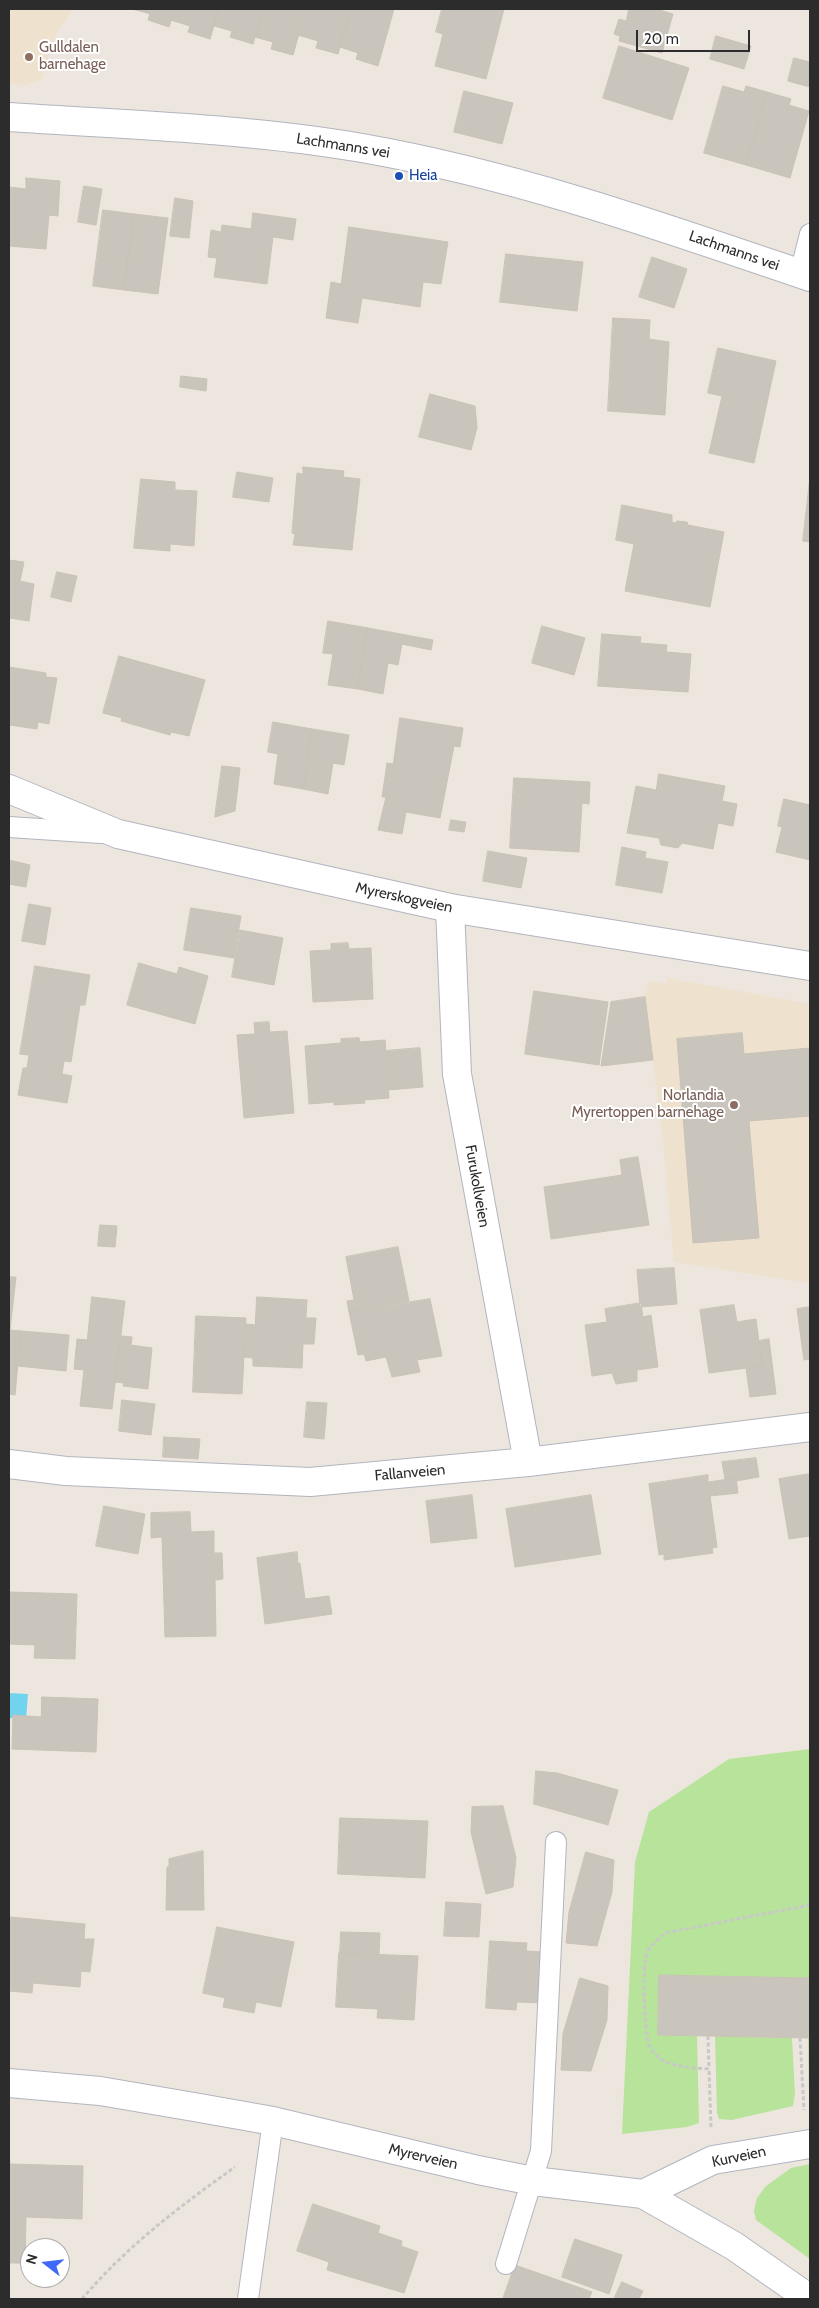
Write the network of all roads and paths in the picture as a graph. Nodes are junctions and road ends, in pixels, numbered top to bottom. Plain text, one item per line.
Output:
1 (9, 117) edge
2 (810, 234) edge
3 (805, 276) edge
4 (9, 789) edge
5 (9, 827) edge
6 (118, 834) junction
7 (450, 908) junction
8 (810, 966) edge
9 (810, 1427) edge
10 (528, 1462) junction
11 (9, 1464) edge
12 (556, 1842) dead end
13 (810, 1905) edge
14 (708, 2036) dead end
15 (800, 2038) dead end
16 (709, 2069) junction
17 (9, 2082) edge
18 (804, 2110) dead end
19 (272, 2121) junction
20 (810, 2144) edge
21 (714, 2160) junction
22 (237, 2165) dead end
23 (533, 2181) junction
24 (643, 2194) junction
25 (506, 2264) dead end
26 (82, 2299) edge
27 (248, 2299) edge
28 (810, 2299) edge

1 - 3 street, Lachmanns vei
2 - 3 lane
4 - 6 street, Myrerskogveien
5 - 6 lane
6 - 7 street, Myrerskogveien
7 - 8 street, Myrerskogveien
7 - 10 street, Furukollveien
9 - 10 street, Fallanveien
10 - 11 street, Fallanveien
12 - 23 lane
13 - 16 path
14 - 16 path
15 - 18 path
16 - 21 path
17 - 19 street, Myrerveien
19 - 23 street, Myrerveien
19 - 27 lane
20 - 21 street, Kurveien
21 - 24 street, Kurveien
22 - 26 path
23 - 24 street, Myrerveien
23 - 25 lane
24 - 28 street, Myrerveien

